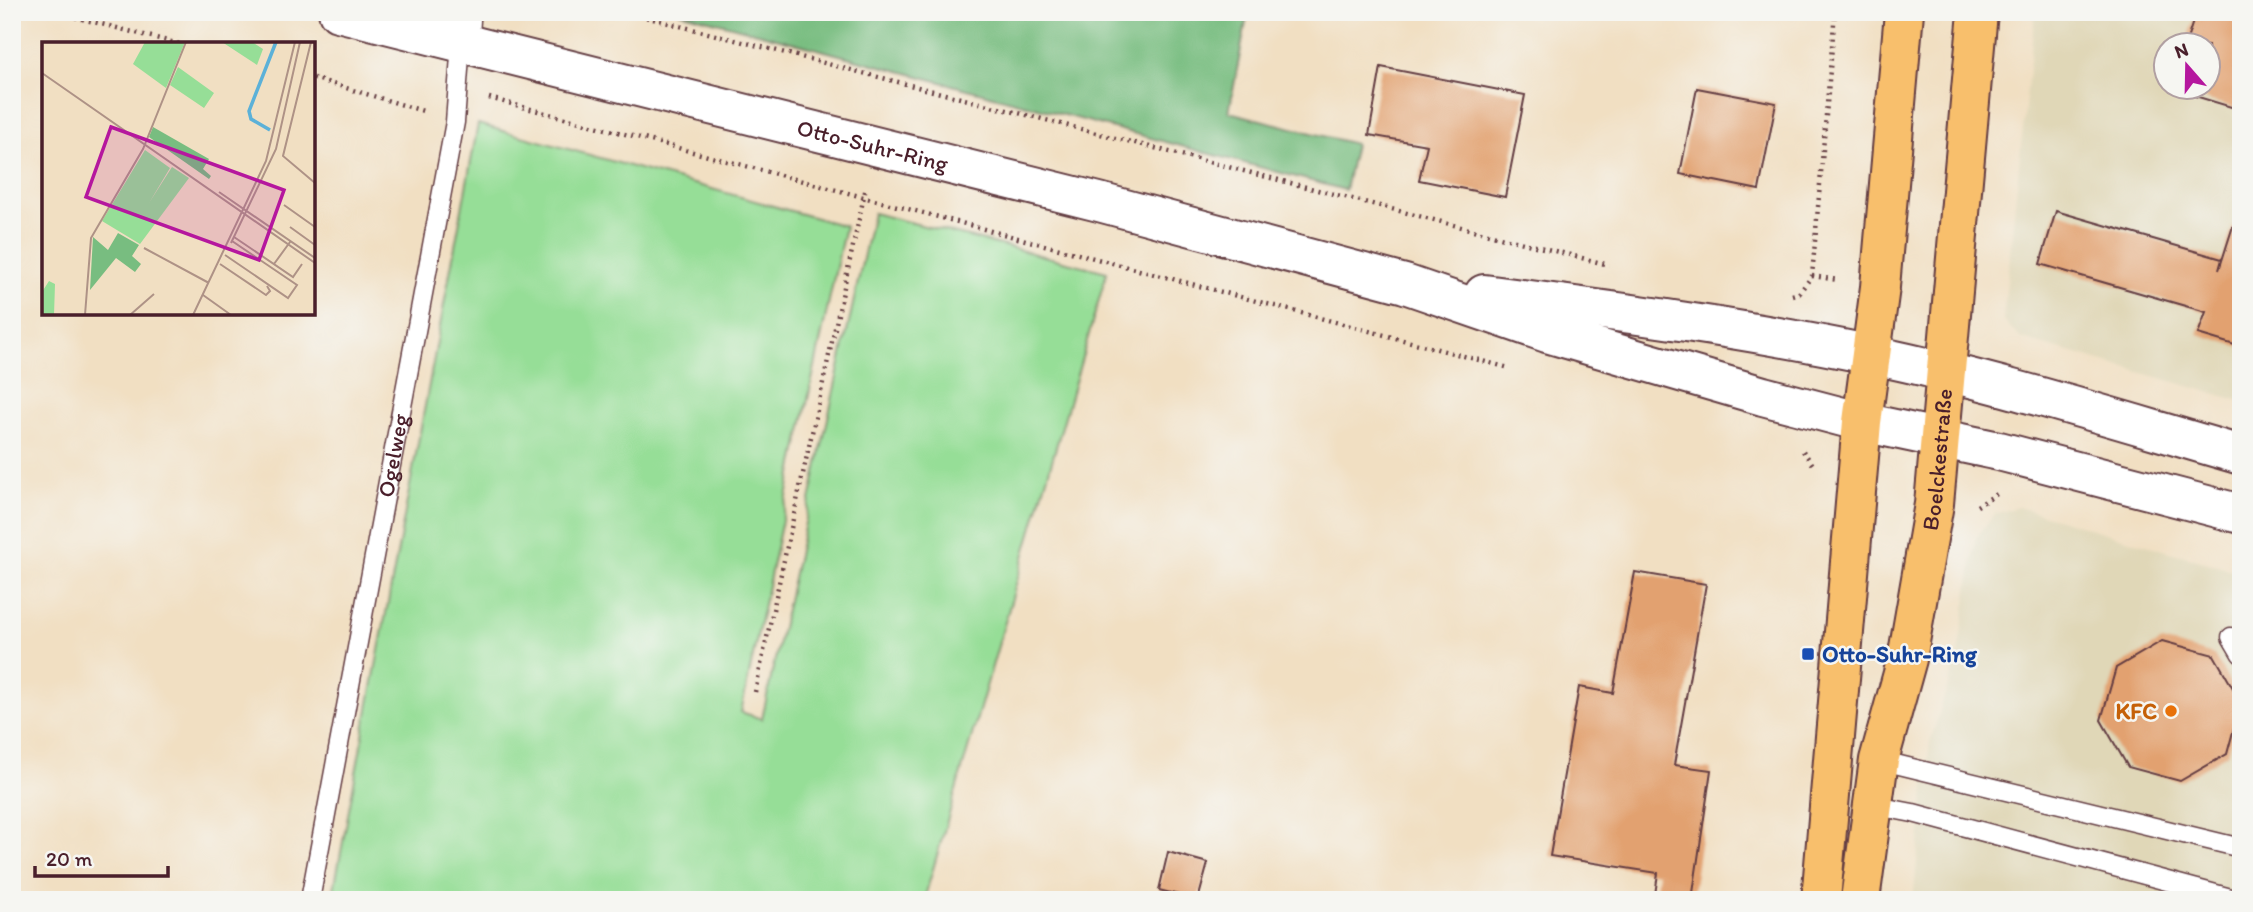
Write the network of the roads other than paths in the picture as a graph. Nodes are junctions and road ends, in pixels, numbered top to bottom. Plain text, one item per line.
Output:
1 (338, 12) edge
2 (1904, 12) edge
3 (1978, 12) edge
4 (462, 28) edge
5 (1405, 284) junction
6 (1871, 355) junction
7 (1944, 371) junction
8 (1862, 422) junction
9 (1938, 438) junction
10 (2241, 456) edge
11 (2241, 514) edge
12 (2231, 636) dead end
13 (2241, 654) edge
14 (1879, 760) junction
15 (1871, 805) junction
16 (2241, 848) edge
17 (310, 900) edge
18 (1821, 900) edge
19 (1860, 900) edge
20 (2238, 900) edge

1 - 4 street, Otto-Suhr-Ring
2 - 6 main road
3 - 7 main road, Boelckestraße
4 - 5 street, Otto-Suhr-Ring
4 - 17 lane, Ogelweg
5 - 6 street, Otto-Suhr-Ring
5 - 8 street, Otto-Suhr-Ring
6 - 7 street, Otto-Suhr-Ring
6 - 8 main road
7 - 9 main road, Boelckestraße
7 - 10 street, Otto-Suhr-Ring
8 - 9 street, Otto-Suhr-Ring
8 - 18 main road
9 - 11 street, Otto-Suhr-Ring
9 - 14 main road, Boelckestraße
12 - 13 lane
14 - 15 main road, Boelckestraße
14 - 16 lane
15 - 19 main road, Boelckestraße
15 - 20 lane

